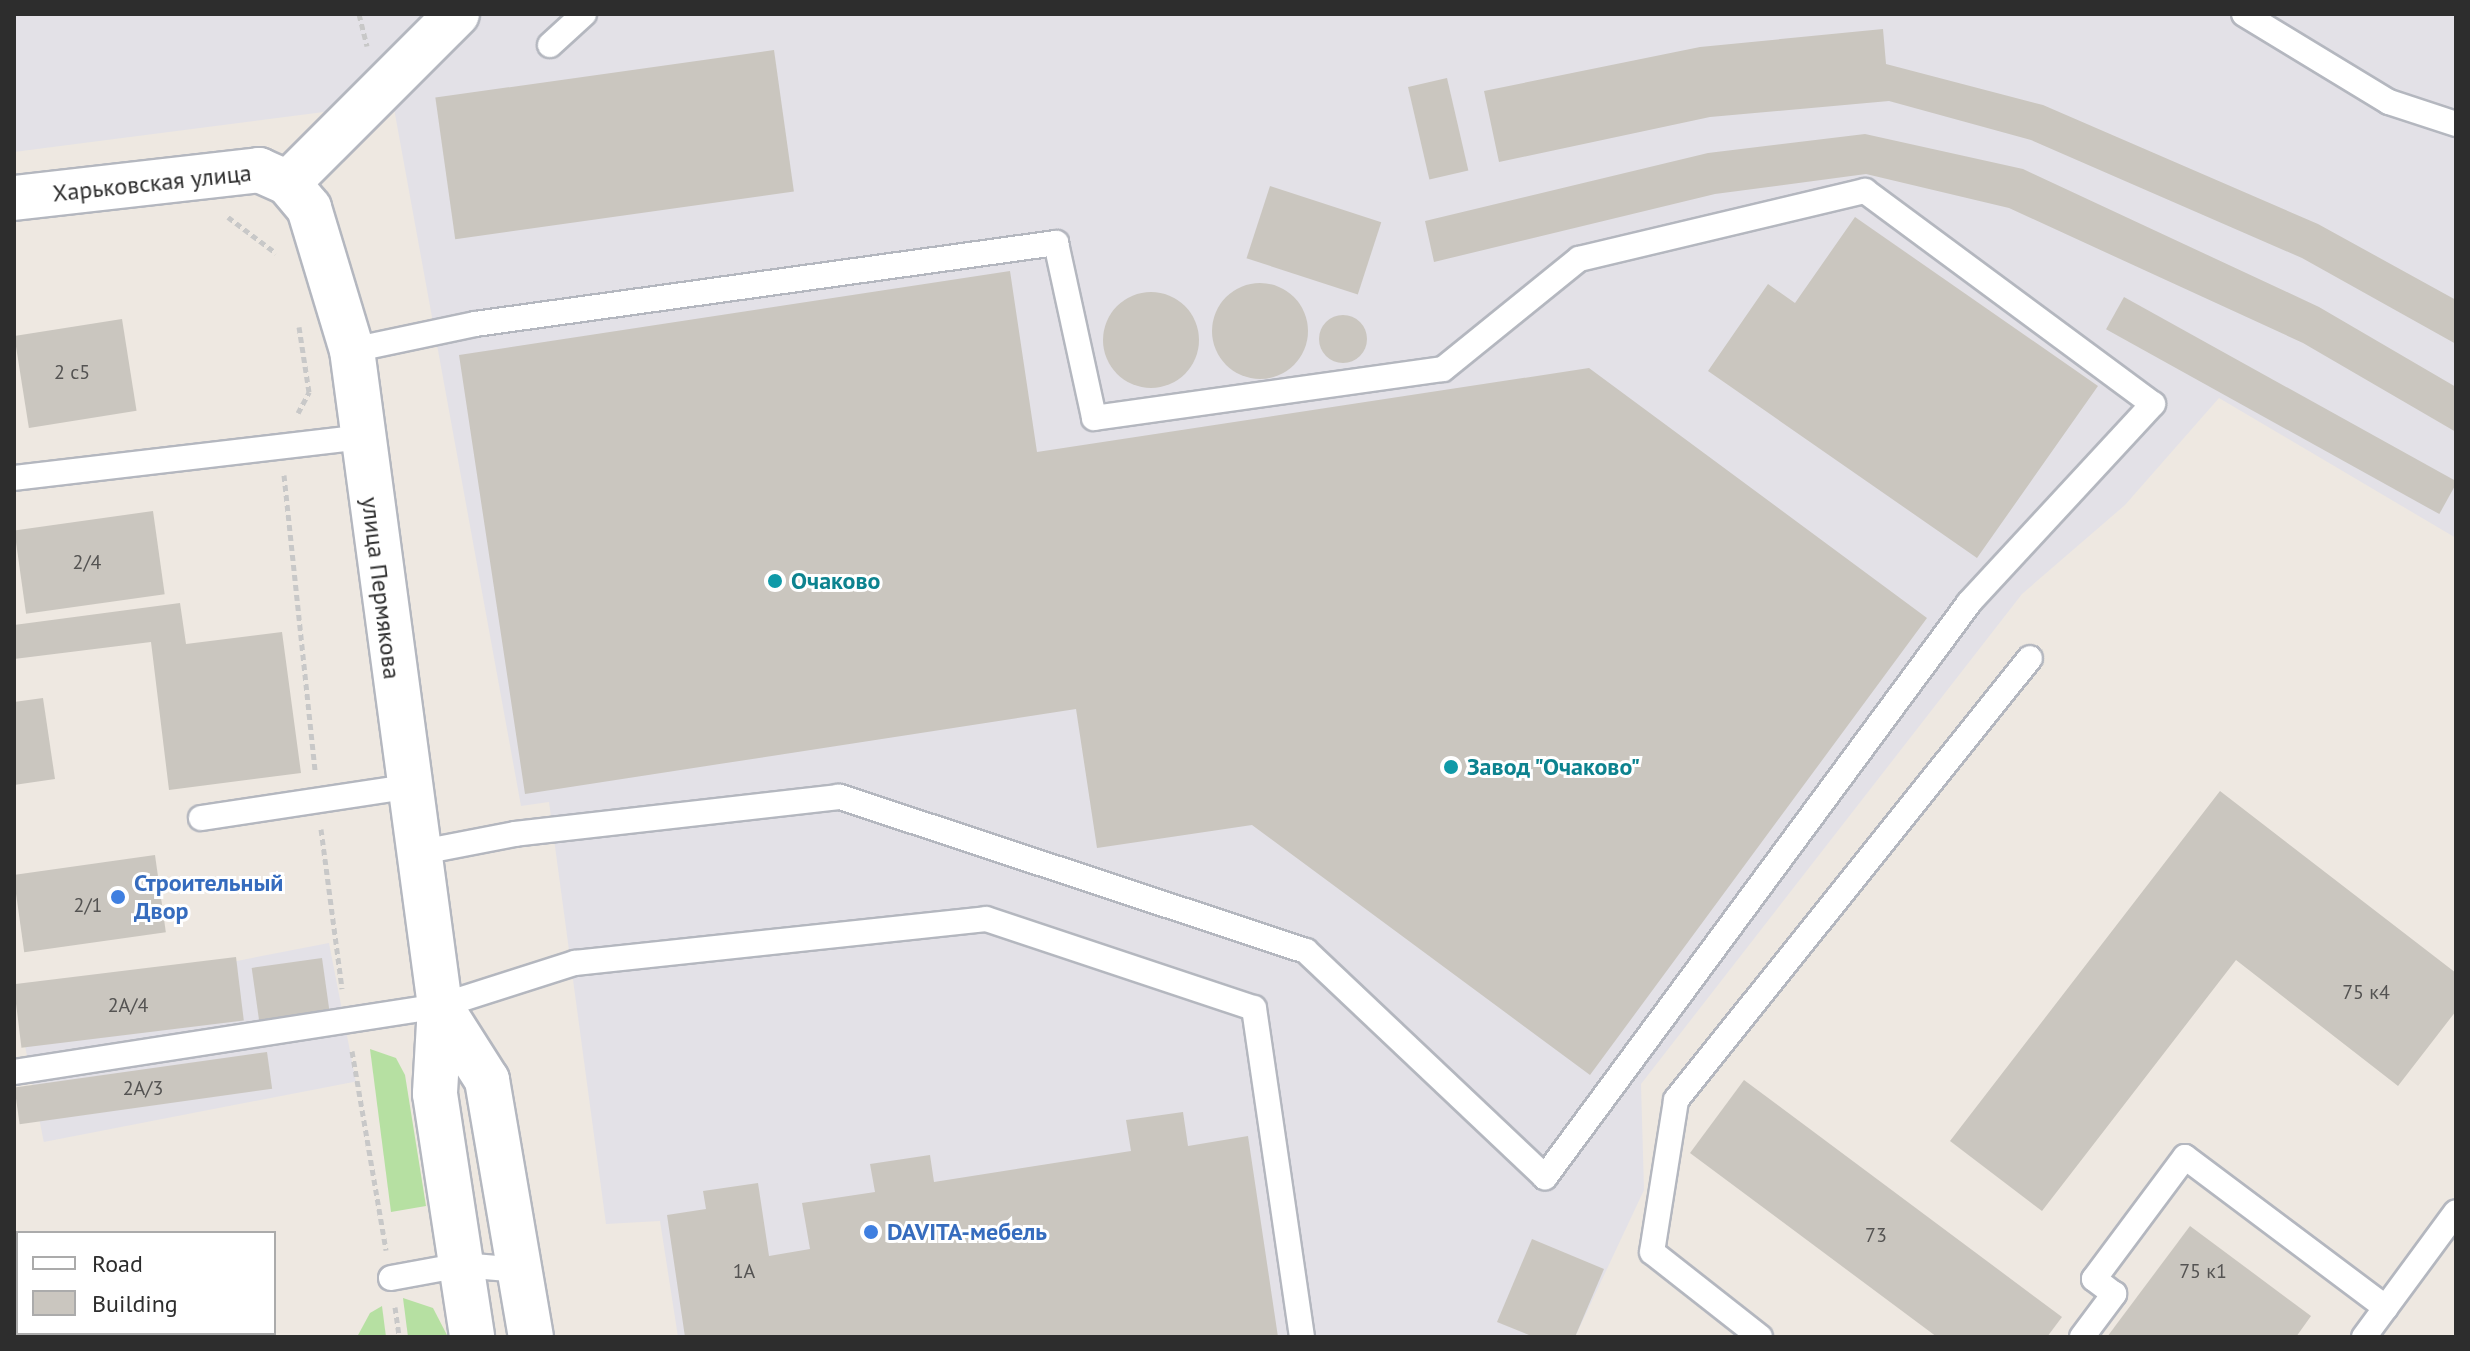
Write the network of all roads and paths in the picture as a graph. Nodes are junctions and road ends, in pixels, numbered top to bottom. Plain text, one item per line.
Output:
1 (359, 14) edge
2 (457, 14) edge
3 (584, 14) edge
4 (2244, 14) edge
5 (550, 45) dead end
6 (371, 59) dead end
7 (2456, 124) edge
8 (288, 183) junction
9 (14, 198) edge
10 (212, 213) dead end
11 (284, 265) dead end
12 (297, 319) dead end
13 (352, 350) junction
14 (363, 437) junction
15 (281, 446) junction
16 (14, 478) edge
17 (2030, 658) dead end
18 (406, 787) junction
19 (318, 801) junction
20 (201, 818) dead end
21 (417, 853) junction
22 (440, 1006) junction
23 (347, 1022) junction
24 (14, 1072) edge
25 (2456, 1212) edge
26 (462, 1265) junction
27 (520, 1270) junction
28 (391, 1278) junction
29 (2386, 1308) junction
30 (399, 1337) edge
31 (472, 1337) edge
32 (531, 1337) edge
33 (1302, 1337) edge
34 (1760, 1337) edge
35 (2082, 1337) edge
36 (2364, 1337) edge

1 - 6 path
2 - 8 street
3 - 5 lane
4 - 7 lane
8 - 9 street, Харьковская улица
8 - 13 street, улица Пермякова
10 - 11 path
12 - 15 path
13 - 14 street, улица Пермякова
13 - 21 lane
14 - 15 lane
14 - 18 street, улица Пермякова
15 - 16 lane
15 - 19 path
17 - 34 lane
18 - 19 lane
18 - 21 street, улица Пермякова
19 - 20 lane
19 - 23 path
21 - 22 street, улица Пермякова
22 - 23 lane
22 - 26 street, улица Пермякова
22 - 27 street, улица Пермякова
22 - 33 lane
23 - 24 lane
23 - 28 path
25 - 29 lane
26 - 27 lane
26 - 28 lane
26 - 31 street, улица Пермякова
27 - 32 street, улица Пермякова
28 - 30 path
29 - 35 lane
29 - 36 lane

